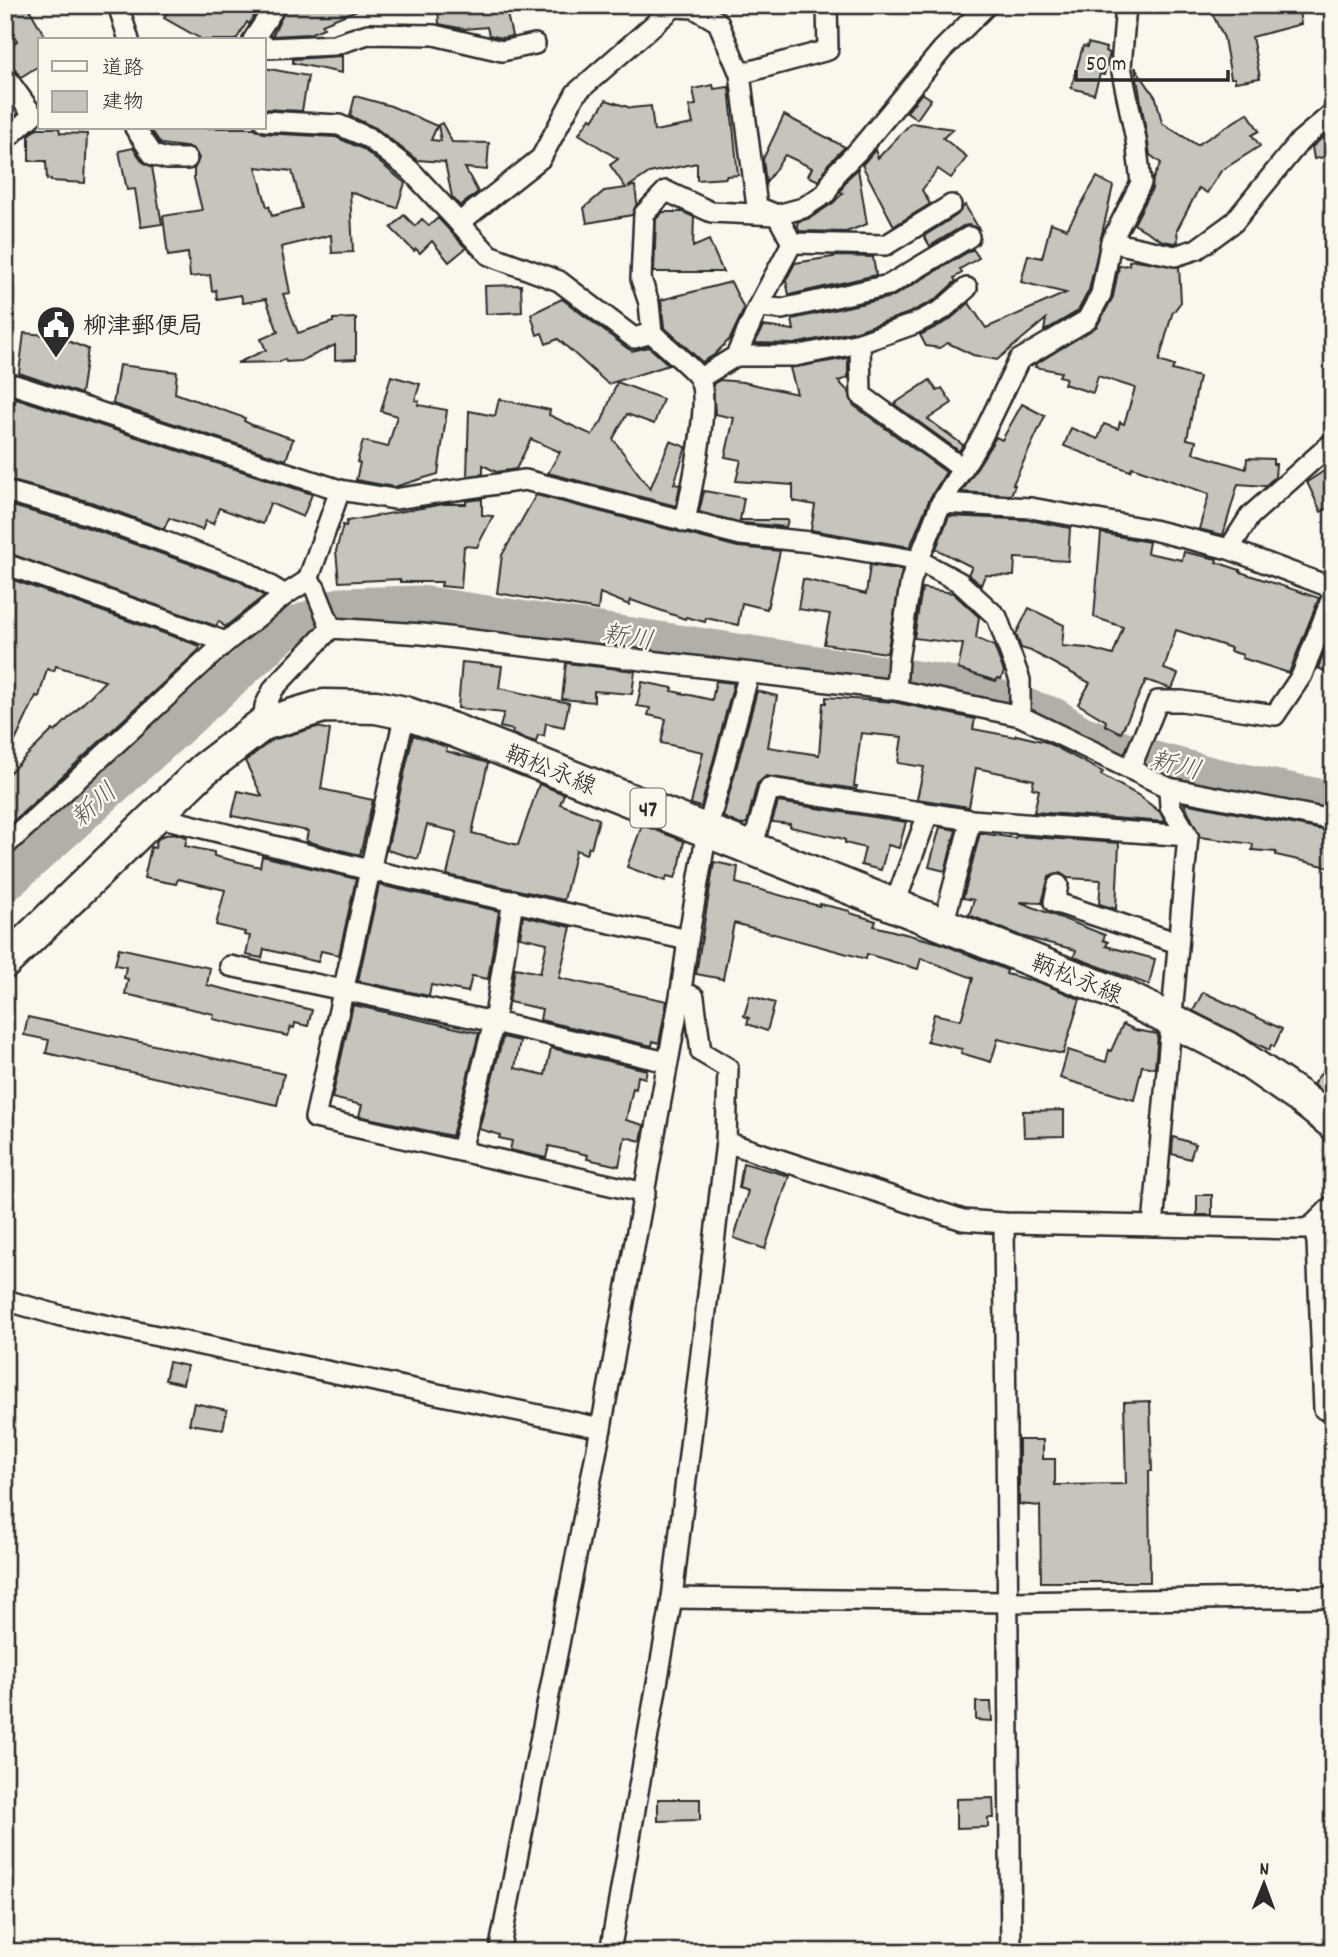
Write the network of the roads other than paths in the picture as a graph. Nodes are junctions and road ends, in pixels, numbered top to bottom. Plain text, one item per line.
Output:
1 (118, 5) edge
2 (275, 5) edge
3 (827, 5) edge
4 (988, 5) edge
5 (1126, 5) edge
6 (128, 38) edge
7 (259, 38) edge
8 (535, 44) dead end
9 (266, 46) edge
10 (740, 74) junction
11 (5, 76) edge
12 (37, 113) edge
13 (1333, 113) edge
14 (266, 121) edge
15 (136, 130) edge
16 (5, 140) edge
17 (187, 159) dead end
18 (951, 205) dead end
19 (777, 215) junction
20 (459, 223) junction
21 (970, 237) dead end
22 (1111, 242) junction
23 (792, 243) junction
24 (967, 288) dead end
25 (758, 307) junction
26 (652, 333) junction
27 (860, 343) junction
28 (736, 356) junction
29 (700, 378) junction
30 (5, 387) edge
31 (1333, 442) edge
32 (963, 468) junction
33 (340, 490) junction
34 (5, 491) edge
35 (942, 503) junction
36 (685, 522) junction
37 (1229, 549) junction
38 (920, 561) junction
39 (5, 564) edge
40 (312, 584) junction
41 (1333, 588) edge
42 (285, 595) junction
43 (1333, 596) edge
44 (331, 628) junction
45 (226, 642) junction
46 (749, 673) junction
47 (896, 690) junction
48 (405, 713) junction
49 (1020, 716) junction
50 (262, 724) junction
51 (1130, 769) junction
52 (1169, 788) junction
53 (928, 814) junction
54 (155, 816) junction
55 (971, 820) junction
56 (1333, 820) edge
57 (707, 831) junction
58 (1188, 836) junction
59 (5, 846) edge
60 (752, 849) junction
61 (369, 870) junction
62 (1058, 885) dead end
63 (513, 900) junction
64 (894, 906) junction
65 (943, 925) junction
66 (688, 940) junction
67 (1178, 943) junction
68 (5, 962) edge
69 (230, 966) dead end
70 (344, 989) junction
71 (681, 991) junction
72 (1171, 1020) junction
73 (494, 1022) junction
74 (667, 1062) junction
75 (1333, 1124) edge
76 (726, 1142) junction
77 (461, 1150) junction
78 (645, 1194) junction
79 (1333, 1205) edge
80 (1004, 1223) junction
81 (1313, 1225) junction
82 (1153, 1226) junction
83 (5, 1300) edge
84 (1333, 1409) edge
85 (601, 1428) junction
86 (1333, 1597) edge
87 (672, 1598) junction
88 (1009, 1602) junction
89 (499, 1952) edge
90 (610, 1952) edge
91 (1011, 1952) edge

1 - 6 street
2 - 7 street
3 - 10 street
4 - 19 street
5 - 22 street
8 - 9 street
10 - 19 street
10 - 20 street
11 - 12 street
12 - 16 street
13 - 22 street
14 - 20 street
15 - 17 street
18 - 23 street
19 - 23 street
19 - 26 street
20 - 26 street
21 - 25 street
22 - 32 street
23 - 25 street
24 - 27 street
25 - 28 street
26 - 29 street
27 - 28 street
27 - 32 street
28 - 29 street
29 - 36 street
30 - 33 street
31 - 37 street
32 - 35 street
33 - 36 street
33 - 40 street
34 - 42 street
35 - 37 street
35 - 38 street
36 - 38 street
37 - 41 street
38 - 47 street
38 - 49 street
39 - 45 street
40 - 42 street
40 - 44 street
42 - 45 street
43 - 51 street
44 - 46 street
44 - 50 street
45 - 59 street
46 - 47 street
46 - 57 street
47 - 49 street
48 - 50 main road, 鞆松永線 / 47
48 - 57 main road, 鞆松永線 / 47
48 - 61 street
49 - 51 street
50 - 54 main road, 鞆松永線 / 47
51 - 52 street
52 - 56 street
52 - 58 street
53 - 55 street
53 - 60 street
53 - 64 street
54 - 61 street
54 - 68 main road, 鞆松永線 / 47
55 - 58 street
55 - 65 street
57 - 60 main road, 鞆松永線 / 47
57 - 66 street
58 - 67 street
60 - 64 main road, 鞆松永線 / 47
61 - 63 street
61 - 70 street
62 - 67 street
63 - 66 street
63 - 73 street
64 - 65 main road, 鞆松永線 / 47
65 - 72 main road, 鞆松永線 / 47
66 - 71 street
67 - 72 street
69 - 70 street
70 - 73 street
70 - 77 street
71 - 74 street
71 - 76 street
72 - 75 main road, 鞆松永線 / 47
72 - 82 street
73 - 74 street
73 - 77 street
74 - 78 street
76 - 80 street
76 - 87 street
77 - 78 street
78 - 85 street
79 - 81 street
80 - 82 street
80 - 88 street
81 - 82 street
81 - 84 street
83 - 85 street
85 - 89 street
86 - 88 street
87 - 88 street
87 - 90 street
88 - 91 street

